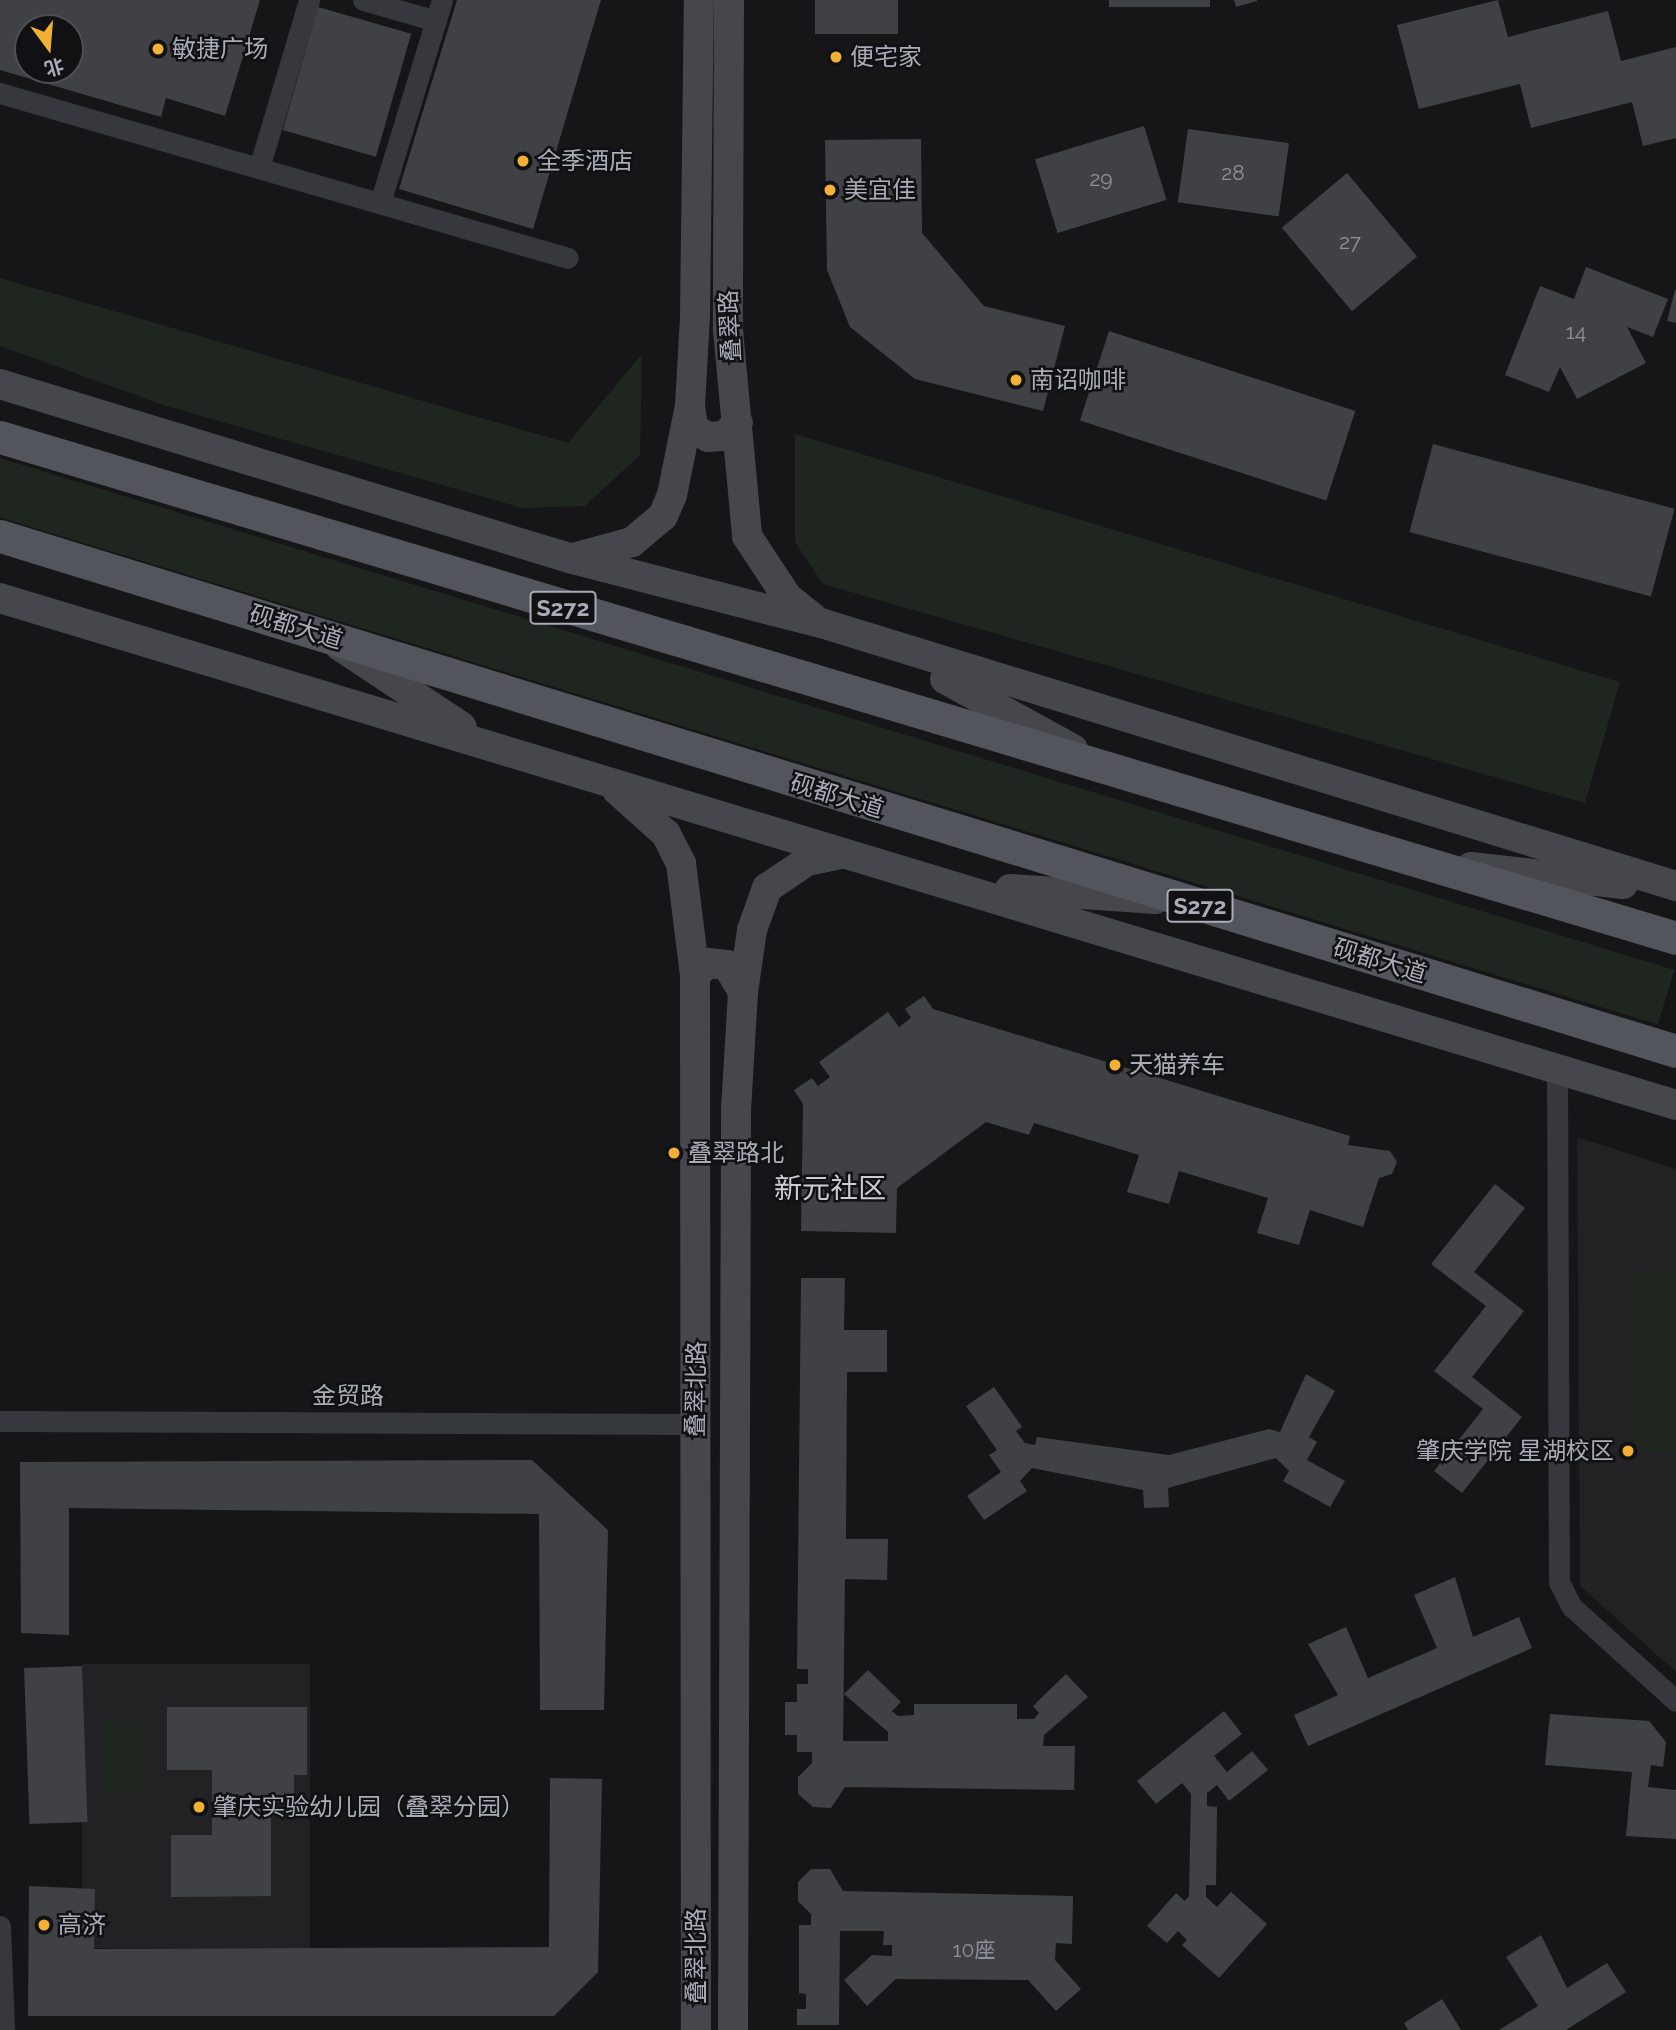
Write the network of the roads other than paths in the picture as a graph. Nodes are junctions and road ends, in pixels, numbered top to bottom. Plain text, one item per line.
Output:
1 (309, 0) edge
2 (363, 0) edge
3 (442, 0) edge
4 (699, 0) edge
5 (729, 0) edge
6 (436, 21) junction
7 (0, 93) edge
8 (259, 168) junction
9 (380, 204) junction
10 (568, 258) dead end
11 (0, 384) edge
12 (690, 406) junction
13 (738, 423) junction
14 (0, 438) edge
15 (0, 536) edge
16 (569, 558) junction
17 (0, 598) edge
18 (821, 623) junction
19 (322, 635) junction
20 (894, 650) junction
21 (491, 745) junction
22 (1126, 778) junction
23 (605, 780) junction
24 (844, 854) junction
25 (1441, 863) junction
26 (960, 886) junction
27 (1676, 888) edge
28 (1182, 901) junction
29 (1676, 938) edge
30 (695, 975) junction
31 (743, 992) junction
32 (1676, 1051) edge
33 (1556, 1070) junction
34 (1676, 1105) edge
35 (0, 1421) edge
36 (696, 1424) junction
37 (1676, 1701) edge
38 (0, 1926) edge
39 (4, 2030) edge
40 (696, 2030) edge
41 (733, 2030) edge

1 - 8 street
2 - 6 street
3 - 6 street
4 - 12 street, 叠翠路
5 - 13 street, 叠翠路
6 - 9 street
7 - 8 street
8 - 9 street
9 - 10 street
11 - 16 street
12 - 13 street
12 - 16 street, 叠翠路
13 - 18 street, 叠翠路
14 - 22 main road, S272
15 - 19 main road, 砚都大道 / S272
16 - 18 street
17 - 21 street
18 - 20 street
19 - 21 street
19 - 28 main road, 砚都大道 / S272
20 - 22 street
20 - 27 street
21 - 23 street
22 - 25 main road, S272
23 - 24 street
23 - 30 street, 叠翠北路
24 - 26 street
24 - 31 street, 叠翠北路
25 - 27 street
25 - 29 main road, S272
26 - 28 street
26 - 33 street
28 - 32 main road, 砚都大道 / S272
30 - 31 street
30 - 36 street, 叠翠北路
31 - 41 street, 叠翠北路
33 - 34 street
33 - 37 street
35 - 36 street, 金贸路
36 - 40 street, 叠翠北路
38 - 39 street

